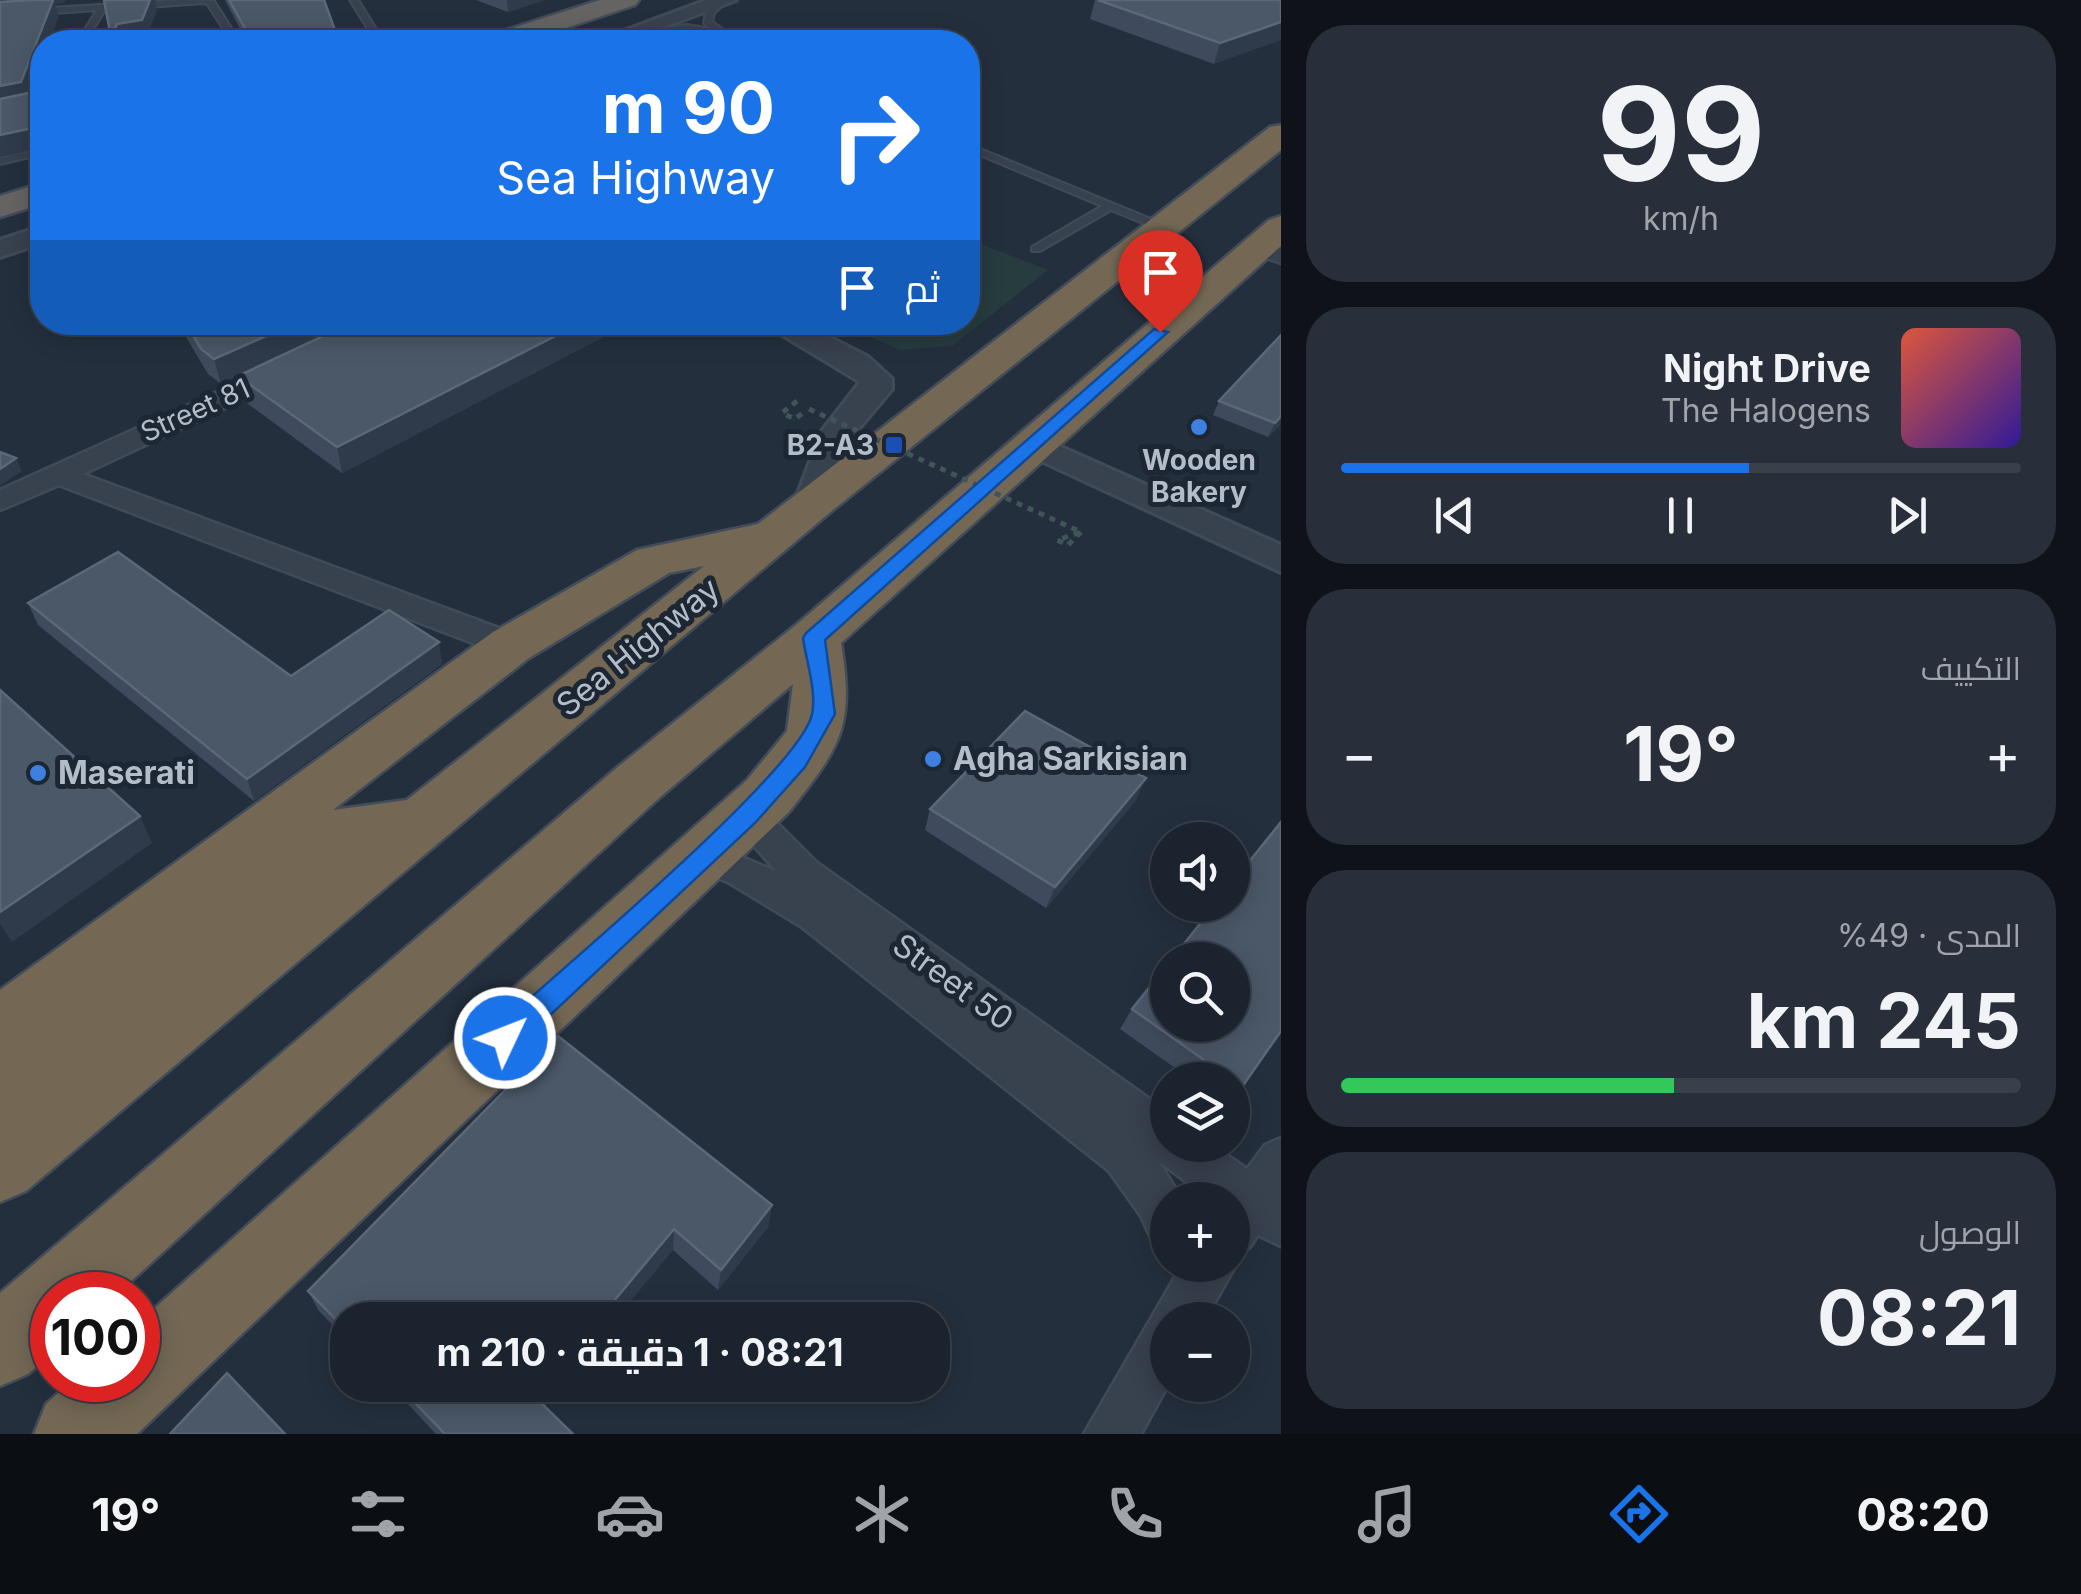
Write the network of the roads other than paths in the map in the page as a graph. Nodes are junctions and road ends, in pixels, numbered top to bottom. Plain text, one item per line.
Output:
1 (48, 0) edge
2 (354, 0) edge
3 (626, 0) edge
4 (725, 0) edge
5 (103, 7) junction
6 (38, 12) junction
7 (0, 14) edge
8 (89, 30) edge
9 (228, 30) edge
10 (373, 30) edge
11 (535, 30) edge
12 (640, 30) edge
13 (665, 30) edge
14 (702, 30) edge
15 (714, 30) edge
16 (1281, 134) edge
17 (980, 152) edge
18 (30, 154) edge
19 (0, 160) edge
20 (30, 197) edge
21 (1110, 206) junction
22 (0, 207) edge
23 (1164, 228) junction
24 (30, 238) edge
25 (1274, 243) edge
26 (0, 249) edge
27 (1036, 249) dead end
28 (801, 335) edge
29 (301, 362) edge
30 (1040, 437) junction
31 (54, 473) junction
32 (0, 500) edge
33 (794, 520) junction
34 (1281, 535) edge
35 (1281, 560) edge
36 (814, 638) junction
37 (511, 645) junction
38 (424, 822) junction
39 (725, 836) junction
40 (0, 1029) edge
41 (1000, 1036) junction
42 (0, 1097) edge
43 (1150, 1129) edge
44 (1281, 1160) edge
45 (1193, 1162) edge
46 (0, 1166) edge
47 (1150, 1189) edge
48 (1255, 1219) edge
49 (84, 1272) edge
50 (1184, 1298) edge
51 (30, 1319) edge
52 (0, 1346) edge
53 (160, 1357) edge
54 (111, 1402) edge
55 (76, 1434) edge
56 (1111, 1434) edge

1 - 6 lane
2 - 10 lane
3 - 11 highway
4 - 12 street
4 - 15 lane
5 - 6 lane
5 - 8 lane
5 - 9 lane
6 - 7 lane
13 - 14 lane
16 - 23 highway, Sea Highway
17 - 21 lane
18 - 19 lane
20 - 22 highway
21 - 23 lane
21 - 27 lane
23 - 33 highway, Sea Highway
24 - 26 street
25 - 30 highway
28 - 33 street
29 - 31 street, Street 81
30 - 34 street
30 - 35 street
30 - 36 highway
31 - 32 street, Street 81
31 - 37 street
33 - 37 highway
33 - 38 highway, Sea Highway
36 - 39 highway
36 - 49 highway
37 - 40 highway
38 - 42 highway
38 - 46 highway, Sea Highway
39 - 41 street
39 - 41 street, Street 50
39 - 53 highway
41 - 43 street, Street 50
41 - 47 street
44 - 48 street
45 - 48 street
50 - 56 street
51 - 52 highway
54 - 55 highway

